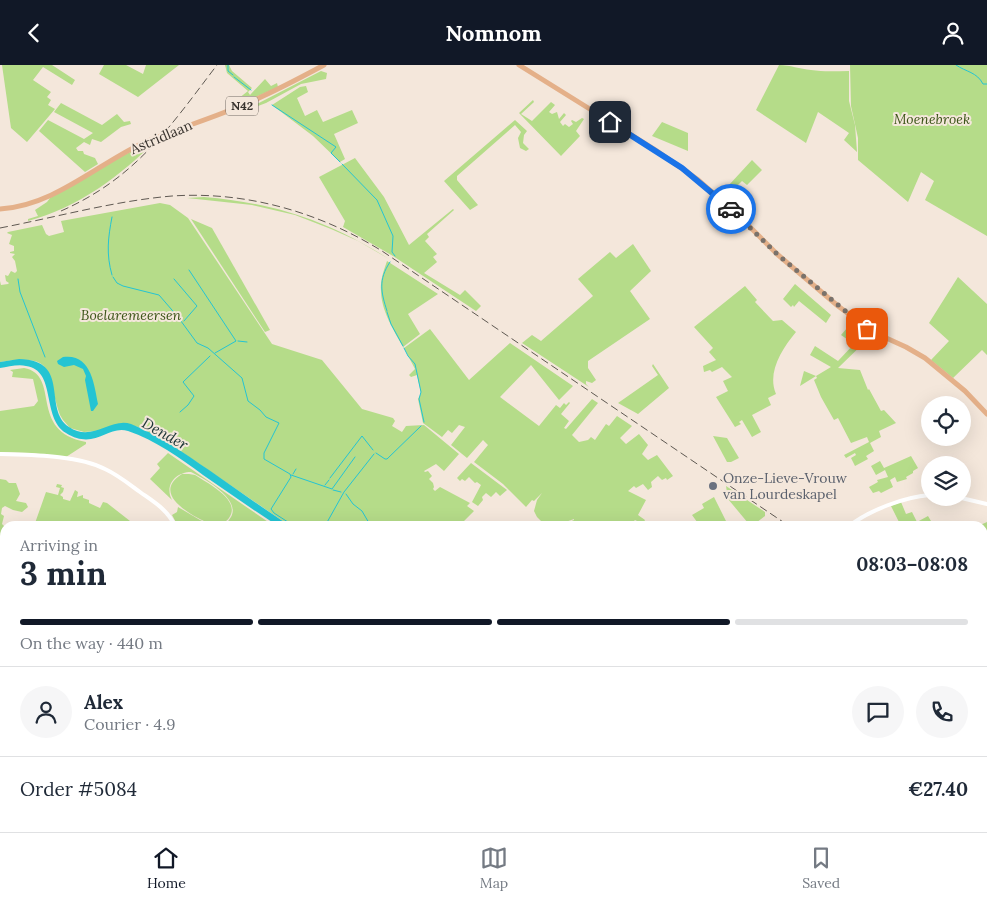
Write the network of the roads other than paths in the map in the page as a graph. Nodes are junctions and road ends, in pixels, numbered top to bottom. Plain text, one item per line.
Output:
1 (324, 65) edge
2 (519, 65) edge
3 (0, 209) edge
4 (987, 414) edge
5 (0, 454) edge
6 (921, 496) edge
7 (971, 500) edge
8 (987, 504) edge
9 (172, 521) edge
10 (856, 521) edge

1 - 3 main road, Astridlaan / N42
2 - 4 main road
5 - 9 street
6 - 10 street
7 - 8 street

